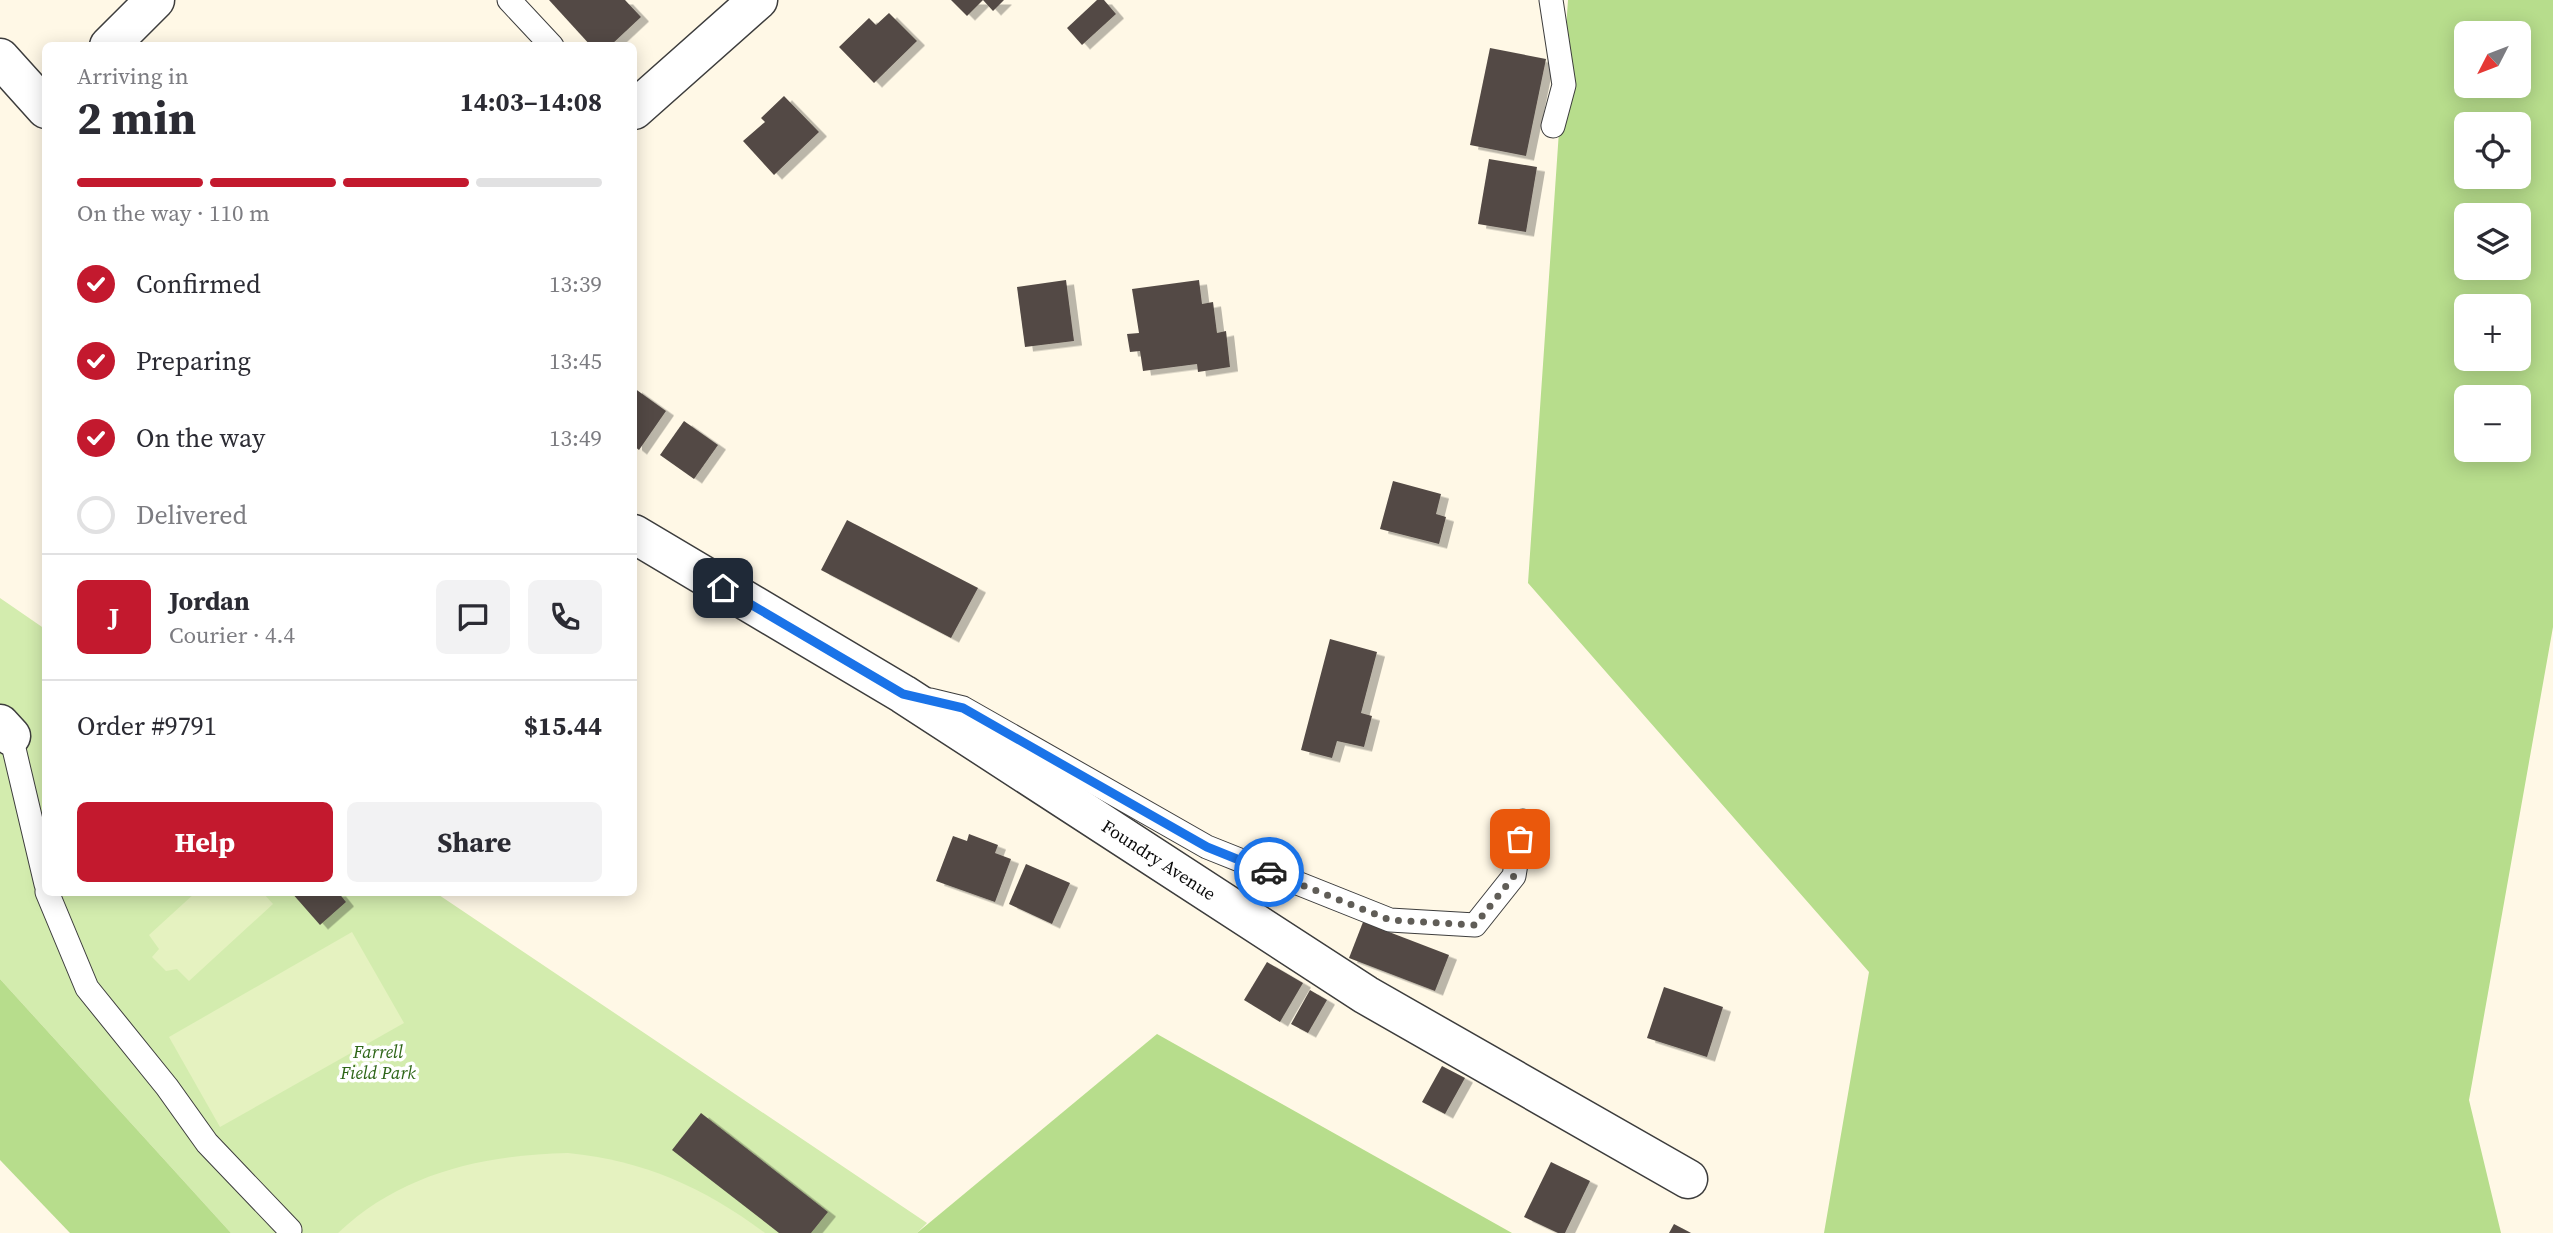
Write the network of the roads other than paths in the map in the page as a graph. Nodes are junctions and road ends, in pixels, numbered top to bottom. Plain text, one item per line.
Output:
1 (155, 0) edge
2 (509, 0) edge
3 (758, 0) edge
4 (1551, 0) edge
5 (113, 42) edge
6 (548, 42) edge
7 (0, 58) edge
8 (42, 105) edge
9 (637, 107) edge
10 (1553, 126) dead end
11 (637, 536) edge
12 (903, 694) junction
13 (5, 730) edge
14 (1523, 821) dead end
15 (42, 869) edge
16 (49, 896) edge
17 (1688, 1179) dead end
18 (290, 1230) dead end

1 - 5 street
2 - 6 lane
3 - 9 street
4 - 10 lane
7 - 8 street
11 - 12 street, Foundry Avenue
12 - 14 lane
12 - 17 street, Foundry Avenue
13 - 15 lane
16 - 18 lane

